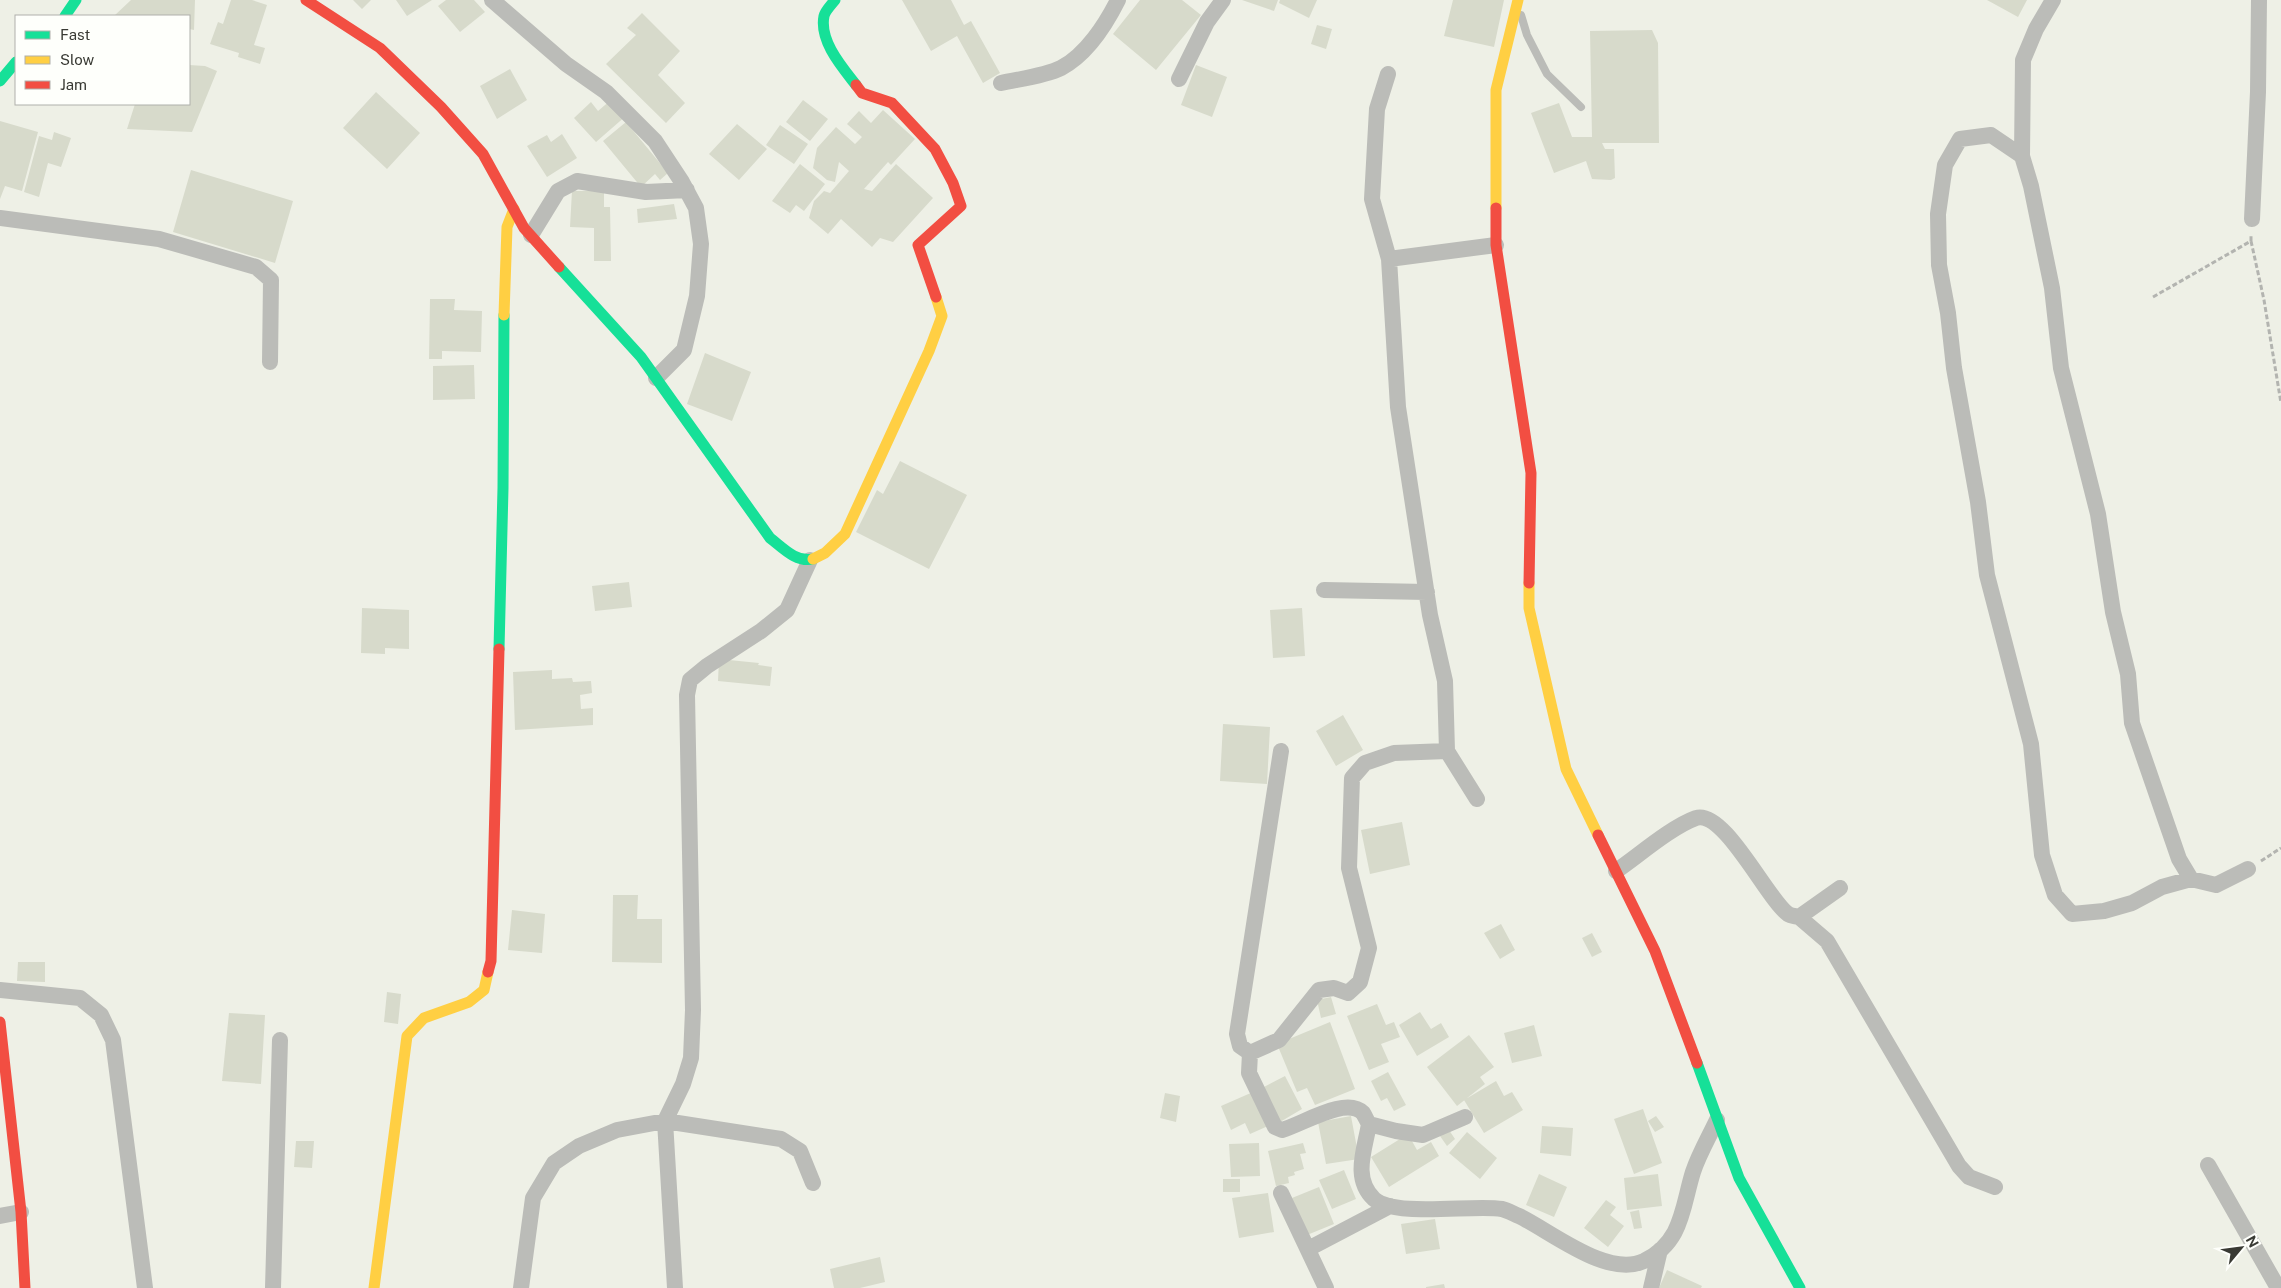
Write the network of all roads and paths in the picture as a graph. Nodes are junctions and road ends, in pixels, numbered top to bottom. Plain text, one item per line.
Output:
1 (76, 0) edge
2 (306, 0) edge
3 (492, 0) edge
4 (836, 0) edge
5 (1118, 0) edge
6 (1518, 0) edge
7 (2053, 0) edge
8 (2258, 0) edge
9 (1215, 2) edge
10 (66, 15) edge
11 (15, 63) edge
12 (1388, 74) dead end
13 (1179, 79) dead end
14 (0, 81) edge
15 (1001, 83) dead end
16 (1581, 107) dead end
17 (2022, 156) junction
18 (687, 190) junction
19 (514, 209) junction
20 (0, 218) edge
21 (2252, 219) joint
22 (531, 235) junction
23 (2251, 241) junction
24 (1496, 245) junction
25 (1389, 259) junction
26 (2153, 297) dead end
27 (270, 362) dead end
28 (656, 378) junction
29 (2281, 403) edge
30 (810, 560) junction
31 (1324, 590) dead end
32 (1427, 592) junction
33 (1281, 751) dead end
34 (1447, 751) junction
35 (1477, 799) dead end
36 (2281, 848) edge
37 (2248, 869) joint
38 (1616, 871) junction
39 (2191, 878) junction
40 (1840, 888) dead end
41 (1799, 917) junction
42 (0, 990) edge
43 (0, 1022) edge
44 (280, 1040) dead end
45 (1250, 1053) junction
46 (1465, 1117) dead end
47 (1717, 1120) junction
48 (665, 1121) junction
49 (1369, 1124) junction
50 (2208, 1165) dead end
51 (813, 1183) dead end
52 (1995, 1187) dead end
53 (1281, 1193) dead end
54 (1390, 1206) junction
55 (21, 1212) junction
56 (0, 1216) edge
57 (1308, 1249) junction
58 (1660, 1250) junction
59 (24, 1288) edge
60 (145, 1288) edge
61 (272, 1288) edge
62 (374, 1288) edge
63 (521, 1288) edge
64 (675, 1288) edge
65 (1326, 1288) edge
66 (1651, 1288) edge
67 (1800, 1288) edge
68 (2278, 1288) edge

1 - 10 street
2 - 19 street
3 - 18 street
4 - 30 street
5 - 15 street
6 - 16 lane
6 - 24 street
7 - 17 street
8 - 21 street
9 - 13 street
11 - 14 street
12 - 25 street
17 - 39 street
17 - 39 street
18 - 22 street
18 - 28 street
19 - 22 street
19 - 62 street
20 - 27 street
21 - 23 path
22 - 28 street
23 - 26 path
23 - 29 path
24 - 25 street
24 - 38 street
25 - 32 street
28 - 30 street
30 - 48 street
31 - 32 street
32 - 34 street
33 - 45 street
34 - 35 street
34 - 45 street
36 - 37 path
37 - 39 street
38 - 41 street
38 - 47 street
40 - 41 street
41 - 52 street
42 - 60 street
43 - 55 street
44 - 61 street
45 - 49 street
46 - 49 street
47 - 58 street
47 - 67 street
48 - 51 street
48 - 63 street
48 - 64 street
49 - 54 street
50 - 68 street
53 - 57 street
54 - 57 street
54 - 58 street
55 - 56 street
55 - 59 street
57 - 65 street
58 - 66 street

